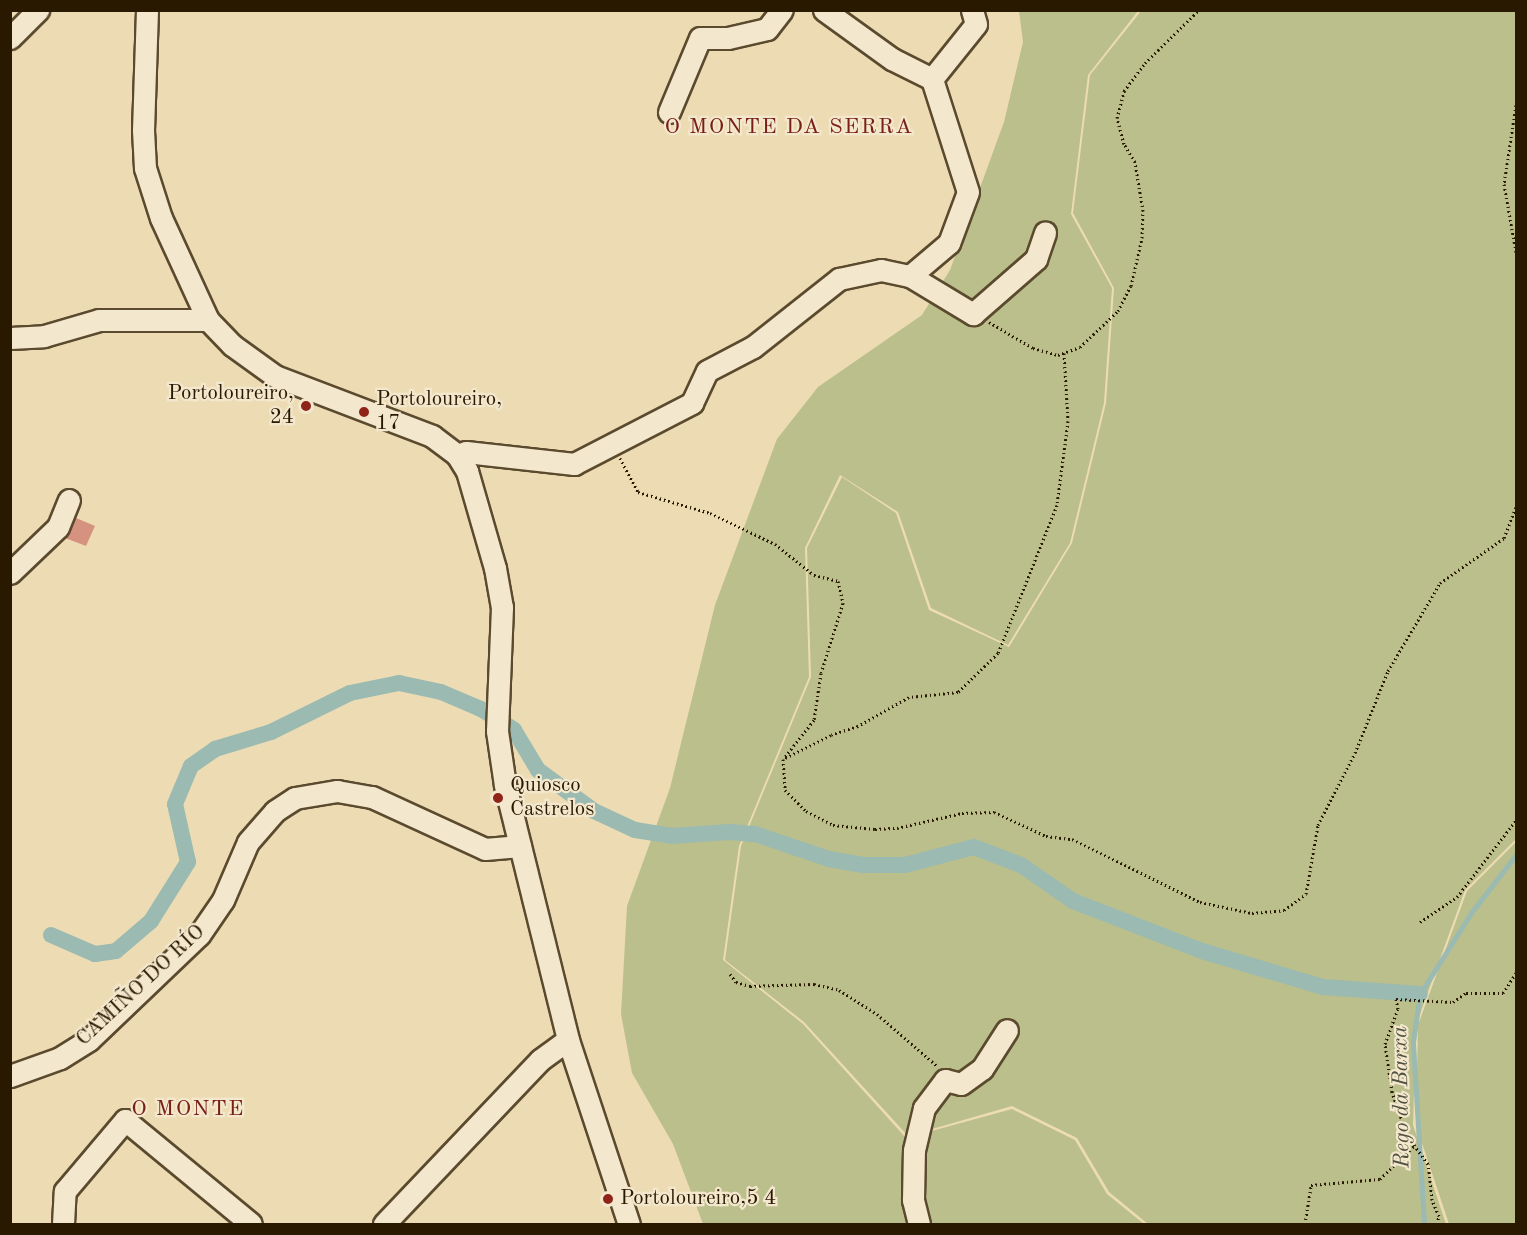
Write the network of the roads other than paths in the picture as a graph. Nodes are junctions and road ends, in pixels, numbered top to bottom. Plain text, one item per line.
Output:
1 (39, 10) edge
2 (147, 10) edge
3 (782, 10) edge
4 (824, 10) edge
5 (972, 10) edge
6 (10, 38) edge
7 (932, 79) junction
8 (669, 112) dead end
9 (1045, 233) dead end
10 (910, 276) junction
11 (208, 320) junction
12 (10, 338) edge
13 (457, 455) junction
14 (69, 500) dead end
15 (10, 573) edge
16 (520, 846) junction
17 (1007, 1030) dead end
18 (568, 1040) junction
19 (10, 1076) edge
20 (63, 1224) edge
21 (251, 1224) edge
22 (384, 1224) edge
23 (629, 1224) edge
24 (920, 1224) edge

1 - 6 street
2 - 11 street
3 - 8 street
4 - 7 street
5 - 7 street
7 - 10 street
9 - 10 street
10 - 13 street
11 - 12 street
11 - 13 street
13 - 16 street
14 - 15 street
16 - 18 street
16 - 19 street, CAMIÑO DO RÍO
17 - 24 street
18 - 22 street
18 - 23 street
20 - 21 street

